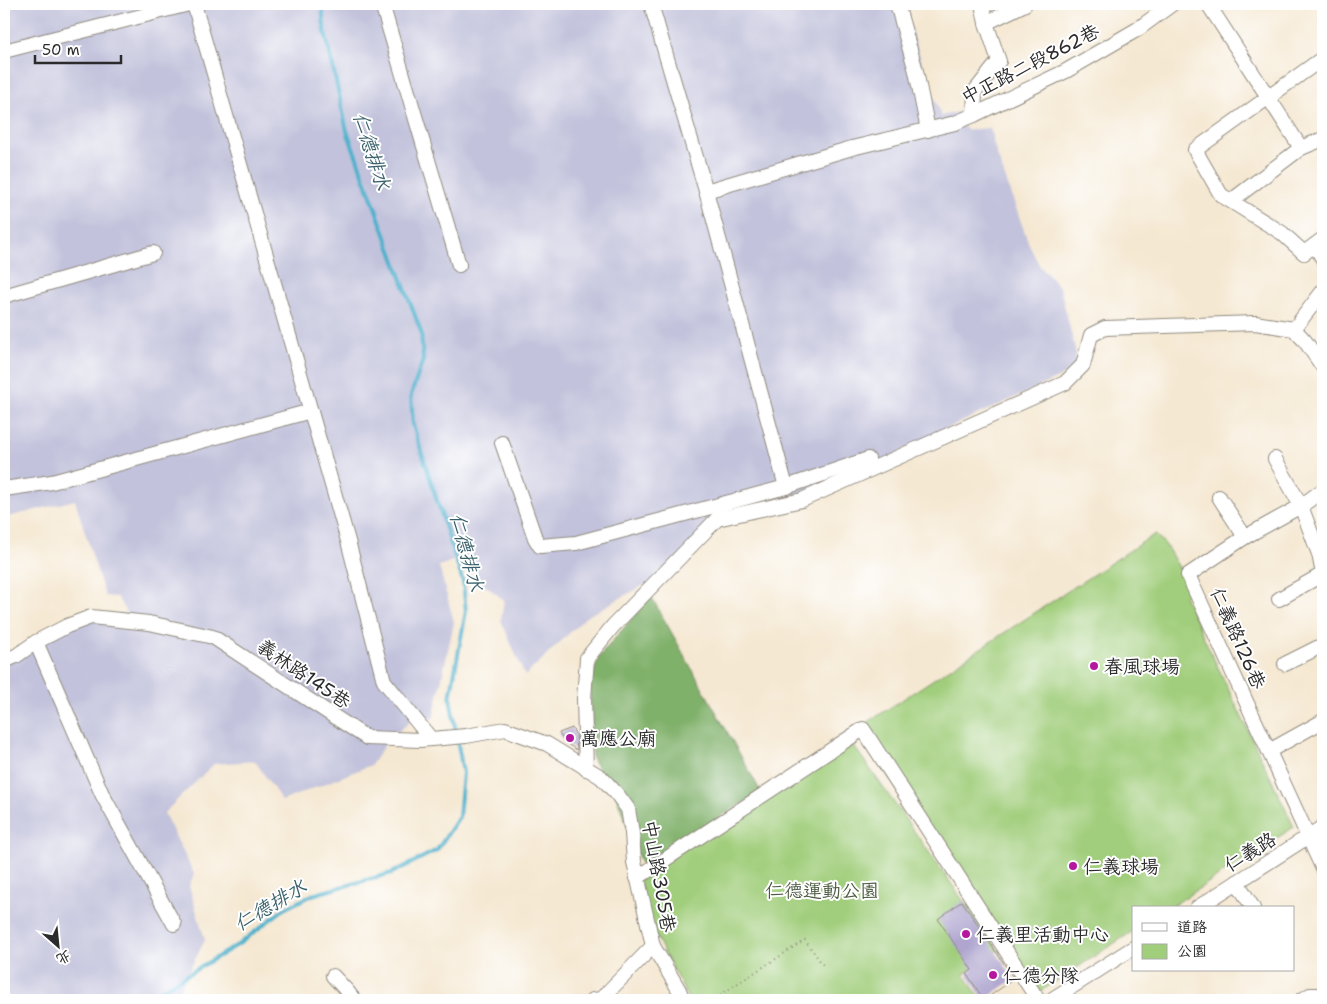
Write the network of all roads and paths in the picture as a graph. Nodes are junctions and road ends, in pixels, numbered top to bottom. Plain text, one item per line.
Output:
1 (189, 4) edge
2 (194, 4) edge
3 (382, 4) edge
4 (651, 4) edge
5 (896, 4) edge
6 (982, 4) edge
7 (1025, 4) edge
8 (1172, 4) edge
9 (1208, 4) edge
10 (986, 23) junction
11 (4, 51) edge
12 (1321, 63) edge
13 (1268, 97) junction
14 (974, 115) junction
15 (928, 130) junction
16 (1323, 139) edge
17 (1301, 148) junction
18 (706, 191) junction
19 (1231, 201) junction
20 (1319, 242) edge
21 (153, 253) dead end
22 (1323, 258) edge
23 (459, 265) dead end
24 (1323, 291) edge
25 (4, 296) edge
26 (1294, 329) junction
27 (1323, 367) edge
28 (311, 411) junction
29 (502, 443) dead end
30 (868, 459) dead end
31 (1275, 460) dead end
32 (786, 487) junction
33 (4, 489) edge
34 (1323, 490) edge
35 (1219, 496) dead end
36 (1301, 506) junction
37 (1245, 537) junction
38 (1323, 574) edge
39 (1278, 599) dead end
40 (36, 642) junction
41 (1323, 645) edge
42 (4, 661) edge
43 (1285, 664) dead end
44 (1323, 721) edge
45 (431, 739) junction
46 (1268, 751) junction
47 (586, 769) junction
48 (1323, 827) edge
49 (1309, 836) junction
50 (1323, 869) edge
51 (637, 878) junction
52 (1237, 882) junction
53 (1200, 906) edge
54 (1252, 906) edge
55 (174, 924) dead end
56 (653, 946) junction
57 (1132, 949) edge
58 (823, 965) dead end
59 (332, 976) dead end
60 (1323, 995) edge
61 (354, 1000) edge
62 (593, 1000) edge
63 (683, 1000) edge
64 (712, 1000) edge
65 (1038, 1000) edge
66 (1051, 1000) edge
67 (1302, 1000) edge

1 - 11 street
2 - 28 street
3 - 23 street
4 - 18 street
5 - 15 street
6 - 10 street
7 - 10 street
8 - 14 street, 中正路二段862巷
9 - 13 street
10 - 14 street
12 - 13 street
13 - 17 street
13 - 19 street
14 - 15 street, 中正路二段862巷
15 - 18 street, 中正路二段862巷
16 - 17 street
17 - 19 street
18 - 32 street
19 - 20 street
20 - 22 street
21 - 25 street
24 - 26 street
26 - 27 street
26 - 47 street
28 - 33 street
28 - 45 street
29 - 32 street
30 - 32 street
31 - 36 street
34 - 36 street, 仁義路126巷
35 - 37 street
36 - 37 street, 仁義路126巷
36 - 38 street
37 - 46 street, 仁義路126巷
38 - 39 street
40 - 42 street, 義林路145巷
40 - 45 street, 義林路145巷
40 - 55 street
41 - 43 street
44 - 46 street
45 - 47 street, 義林路145巷
46 - 49 street, 仁義路126巷
47 - 51 street, 中山路305巷
48 - 49 street, 仁義路
49 - 50 street, 仁義路126巷
49 - 52 street, 仁義路
51 - 56 street, 中山路305巷
51 - 65 street
52 - 53 street, 仁義路
52 - 54 street
56 - 62 street
56 - 63 street, 中山路305巷
57 - 66 street
58 - 64 path
59 - 61 street
60 - 67 street

